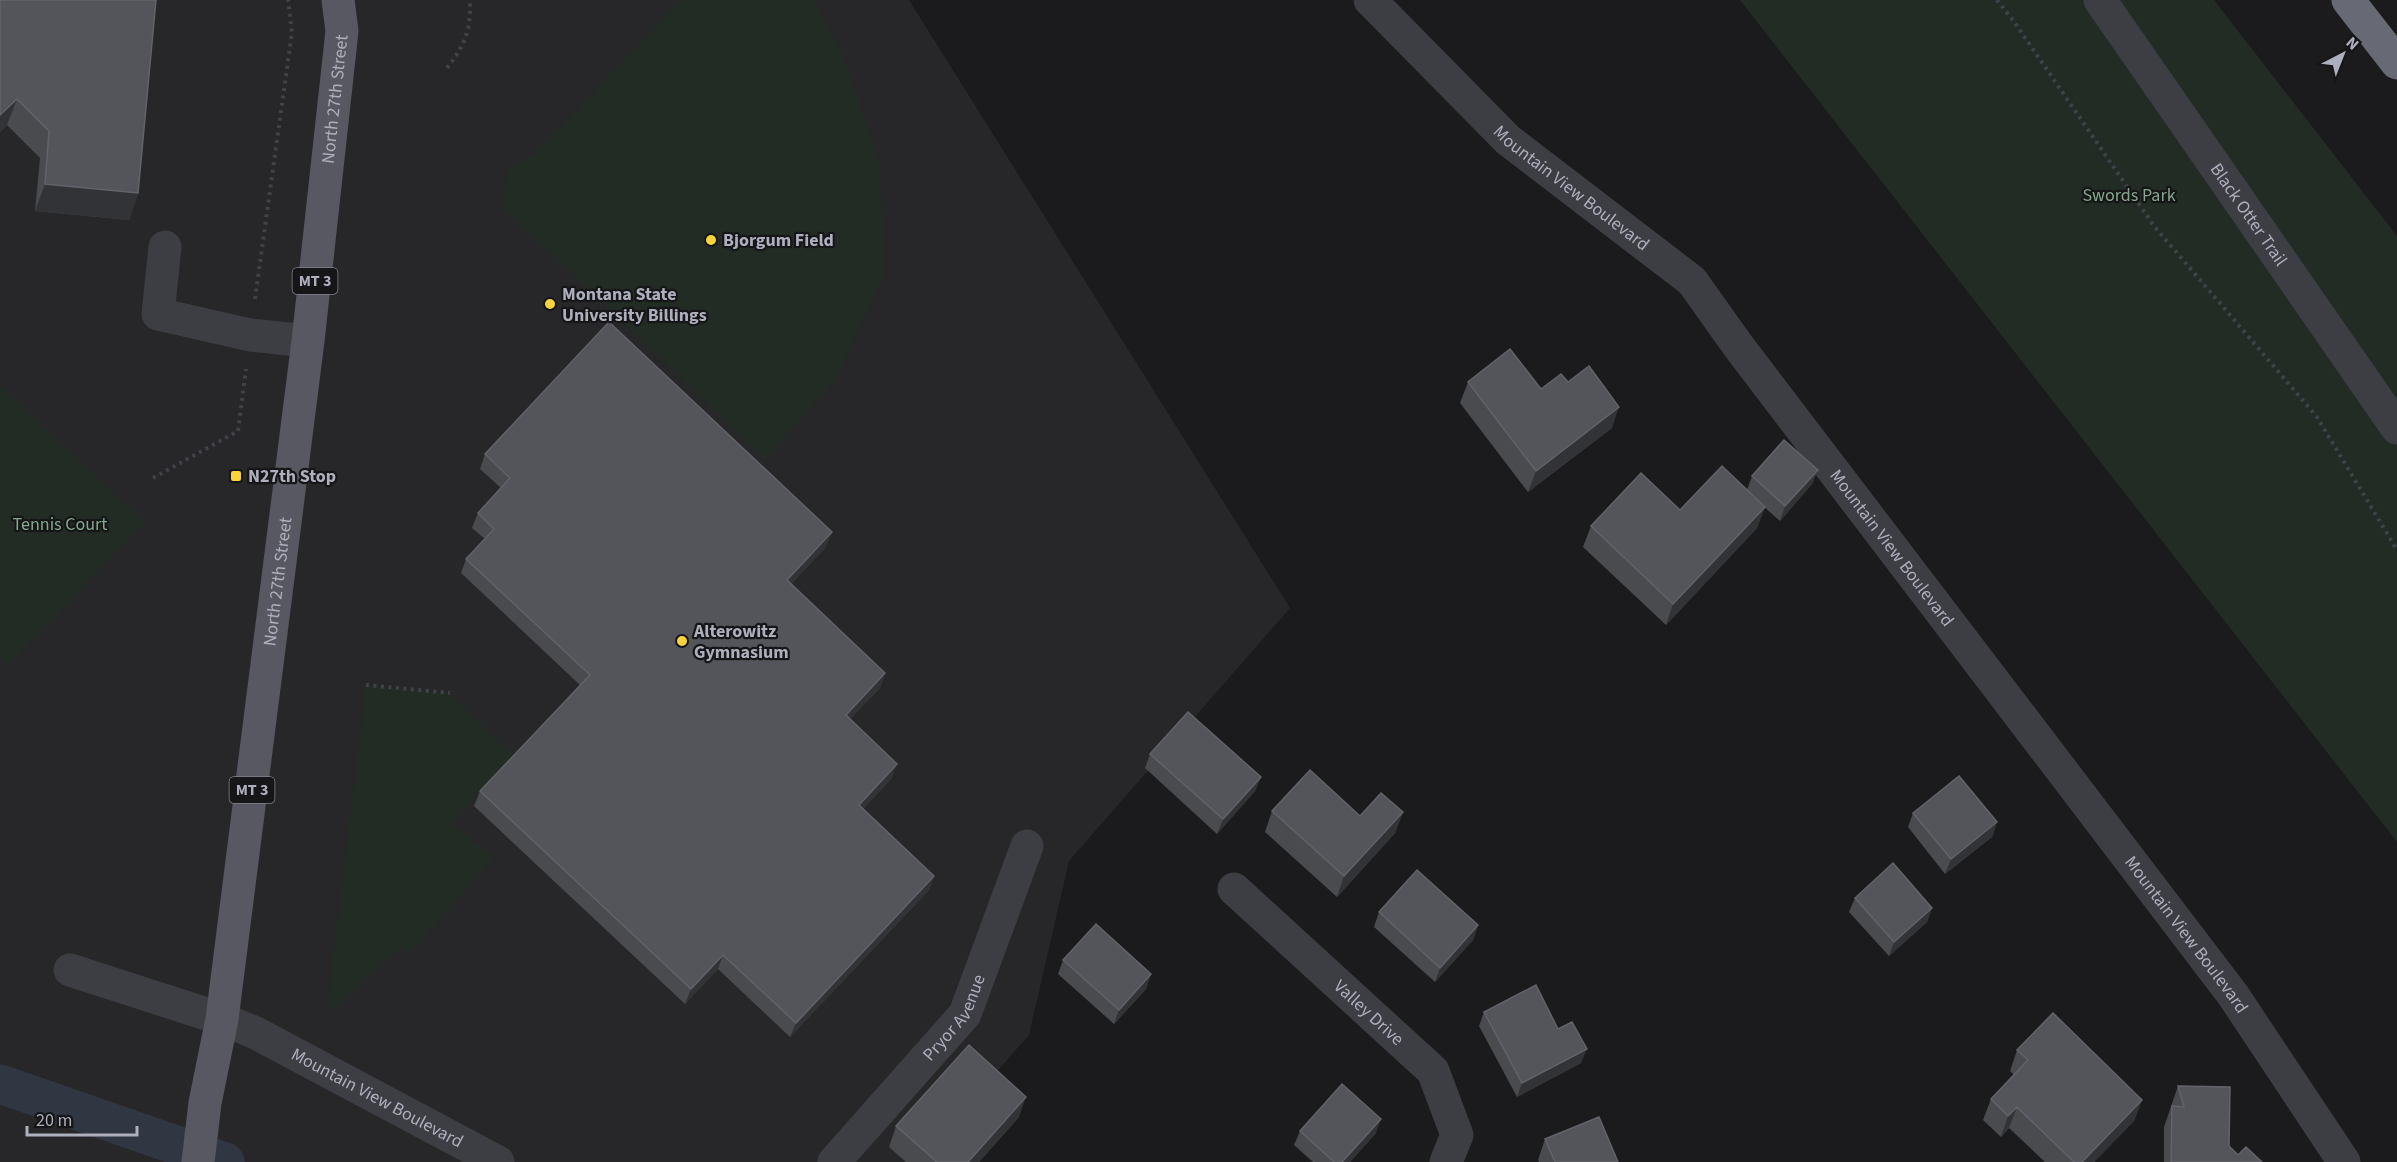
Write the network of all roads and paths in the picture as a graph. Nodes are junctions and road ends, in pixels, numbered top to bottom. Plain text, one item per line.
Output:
1 (288, 0) edge
2 (338, 0) edge
3 (470, 0) edge
4 (1370, 0) edge
5 (1997, 0) edge
6 (2100, 0) edge
7 (2348, 0) edge
8 (2397, 63) edge
9 (447, 68) dead end
10 (165, 247) dead end
11 (250, 335) junction
12 (308, 340) junction
13 (2397, 428) edge
14 (153, 478) dead end
15 (2397, 550) edge
16 (366, 685) dead end
17 (450, 693) dead end
18 (1027, 846) dead end
19 (1234, 889) dead end
20 (70, 970) dead end
21 (222, 1019) junction
22 (198, 1162) edge
23 (498, 1162) edge
24 (834, 1162) edge
25 (1446, 1162) edge
26 (2344, 1162) edge

1 - 11 path
2 - 12 main road, North 27th Street / MT 3
3 - 9 path
4 - 26 street, Mountain View Boulevard
5 - 15 path
6 - 13 street, Black Otter Trail
7 - 8 highway
10 - 11 street
11 - 12 street
11 - 14 path
12 - 21 main road, North 27th Street / MT 3
16 - 17 path
18 - 24 street, Pryor Avenue
19 - 25 street, Valley Drive
20 - 21 street, Mountain View Boulevard
21 - 22 main road, North 27th Street / MT 3
21 - 23 street, Mountain View Boulevard

